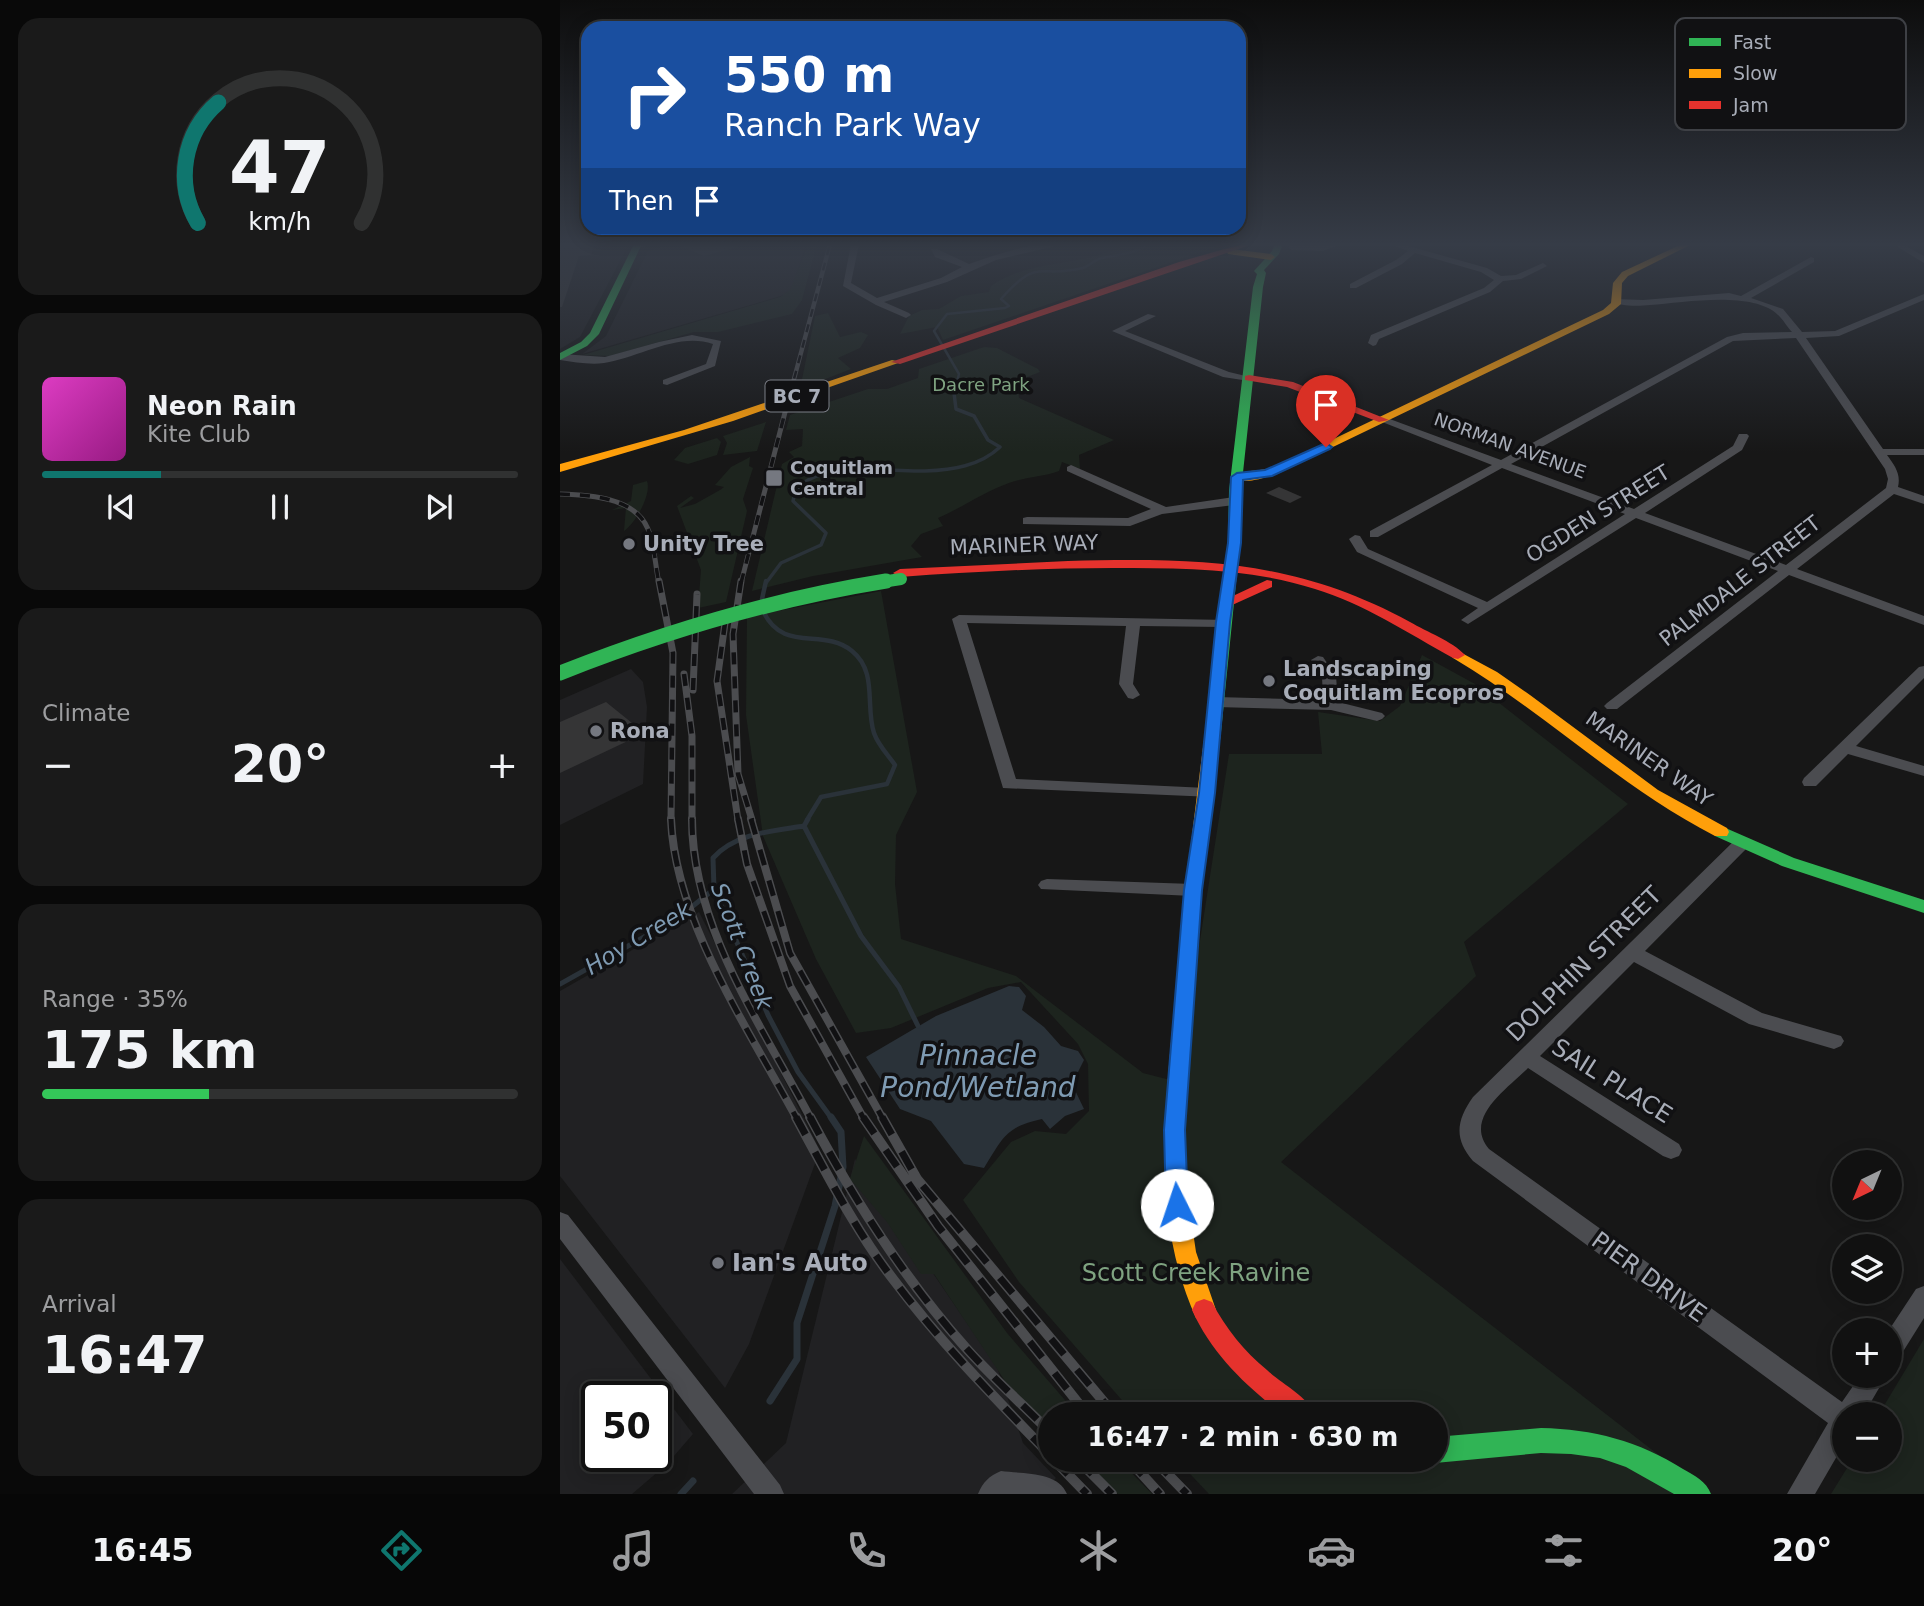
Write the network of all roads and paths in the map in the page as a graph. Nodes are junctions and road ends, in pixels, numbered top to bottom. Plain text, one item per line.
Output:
1 (604, 314) edge
2 (903, 314) edge
3 (1047, 314) edge
4 (1255, 314) edge
5 (1430, 314) edge
6 (1596, 314) edge
7 (1782, 314) edge
8 (1885, 314) edge
9 (906, 315) dead end
10 (1151, 316) dead end
11 (1799, 335) junction
12 (1373, 343) dead end
13 (936, 351) junction
14 (561, 357) edge
15 (1249, 378) junction
16 (667, 382) dead end
17 (1383, 420) junction
18 (1743, 436) dead end
19 (1879, 452) junction
20 (1924, 452) edge
21 (1502, 464) junction
22 (560, 468) edge
23 (1071, 469) dead end
24 (1237, 477) junction
25 (560, 478) edge
26 (1892, 489) junction
27 (1234, 500) junction
28 (1924, 500) edge
29 (1161, 510) junction
30 (1636, 513) junction
31 (1027, 521) dead end
32 (1374, 534) dead end
33 (1355, 538) dead end
34 (1234, 543) junction
35 (1187, 564) junction
36 (1789, 570) junction
37 (1229, 572) junction
38 (901, 576) junction
39 (1270, 579) junction
40 (1225, 603) junction
41 (1488, 607) junction
42 (1468, 620) dead end
43 (1134, 621) junction
44 (1924, 621) edge
45 (1223, 622) junction
46 (1318, 660) dead end
47 (560, 663) edge
48 (1924, 670) edge
49 (560, 673) edge
50 (1133, 695) dead end
51 (1216, 702) junction
52 (1331, 705) junction
53 (1612, 706) dead end
54 (1377, 716) dead end
55 (1845, 748) junction
56 (1924, 771) edge
57 (1810, 782) dead end
58 (1207, 793) junction
59 (1742, 843) junction
60 (1047, 885) dead end
61 (1193, 890) junction
62 (1924, 907) edge
63 (1633, 953) junction
64 (1834, 1041) dead end
65 (1526, 1057) junction
66 (1467, 1125) joint
67 (1671, 1150) dead end
68 (560, 1222) edge
69 (1924, 1297) edge
70 (1902, 1331) edge
71 (1286, 1402) edge
72 (1832, 1411) edge
73 (1832, 1440) edge
74 (1448, 1449) edge
75 (996, 1489) edge
76 (771, 1494) edge
77 (1054, 1494) edge
78 (1698, 1494) edge
79 (1800, 1494) edge

1 - 14 main road
2 - 9 street
3 - 13 main road, BC 7
4 - 15 main road
5 - 12 street
6 - 17 main road
7 - 11 street
8 - 11 street
10 - 15 street, NORMAN AVENUE
11 - 19 street
11 - 21 street
13 - 22 main road, BC 7
13 - 25 main road, BC 7
14 - 16 street
15 - 17 main road, NORMAN AVENUE
15 - 24 main road
17 - 21 street, NORMAN AVENUE
17 - 24 main road
18 - 30 street, OGDEN STREET
19 - 20 street
19 - 26 street
21 - 30 street, NORMAN AVENUE
21 - 32 street
23 - 29 street
24 - 27 main road
26 - 28 street
26 - 36 street, PALMDALE STREET
27 - 29 street
27 - 34 main road
29 - 31 street
30 - 36 street, NORMAN AVENUE
30 - 41 street, OGDEN STREET
33 - 41 street
34 - 35 main road
34 - 37 main road
34 - 39 main road
35 - 37 main road, MARINER WAY
35 - 38 main road, MARINER WAY
36 - 44 street, NORMAN AVENUE
36 - 53 street, PALMDALE STREET
37 - 38 main road, MARINER WAY
37 - 39 main road, MARINER WAY
37 - 40 main road
38 - 47 main road, MARINER WAY
38 - 49 main road, MARINER WAY, bridge
39 - 40 main road
39 - 59 main road, MARINER WAY
40 - 45 main road
41 - 42 street, OGDEN STREET
43 - 45 street
43 - 50 street
43 - 58 street
45 - 51 main road
46 - 52 street
48 - 55 street
51 - 52 street
51 - 58 main road
52 - 54 street
55 - 56 street
55 - 57 street
58 - 61 main road
59 - 62 main road, MARINER WAY
59 - 63 street, DOLPHIN STREET
60 - 61 street
61 - 71 main road
63 - 64 street
63 - 65 street, DOLPHIN STREET
65 - 66 street, DOLPHIN STREET
65 - 67 street, SAIL PLACE
66 - 72 street, PIER DRIVE
68 - 76 street
69 - 70 street
73 - 79 street
74 - 78 main road
75 - 77 street

